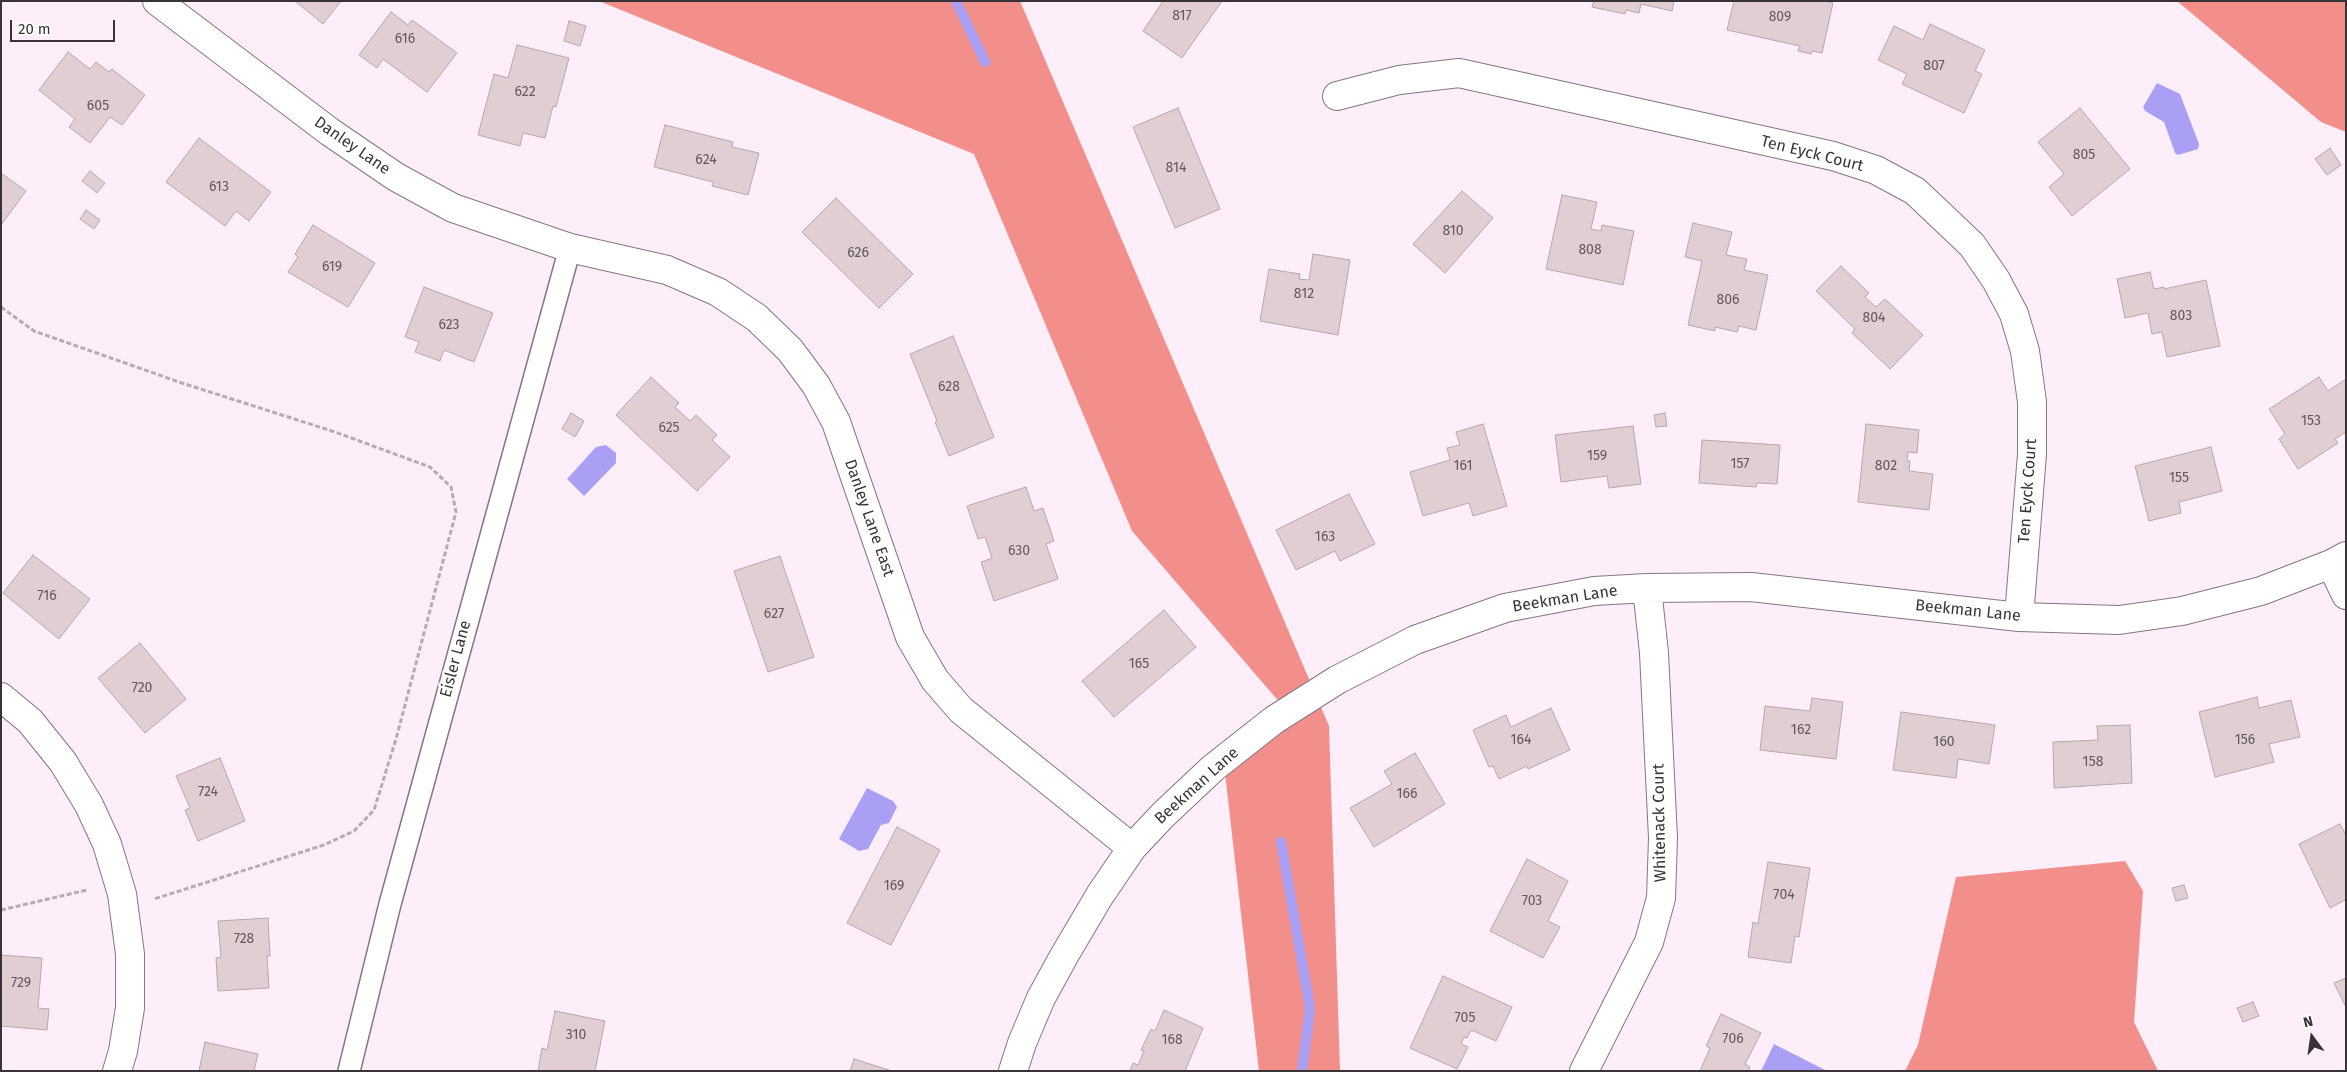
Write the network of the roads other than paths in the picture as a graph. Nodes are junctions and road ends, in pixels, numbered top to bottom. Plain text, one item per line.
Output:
1 (157, 1) edge
2 (1337, 96) dead end
3 (570, 248) junction
4 (2338, 560) edge
5 (1647, 588) junction
6 (2346, 595) edge
7 (2019, 617) junction
8 (1, 697) edge
9 (1132, 848) junction
10 (117, 1071) edge
11 (349, 1071) edge
12 (1013, 1071) edge
13 (1584, 1071) edge

1 - 3 street, Danley Lane
2 - 7 street, Ten Eyck Court
3 - 9 street, Danley Lane East
3 - 11 lane, Eisler Lane
4 - 6 street
4 - 7 street, Beekman Lane
5 - 7 street, Beekman Lane
5 - 9 street, Beekman Lane
5 - 13 street, Whitenack Court
8 - 10 street
9 - 12 street, Beekman Lane

